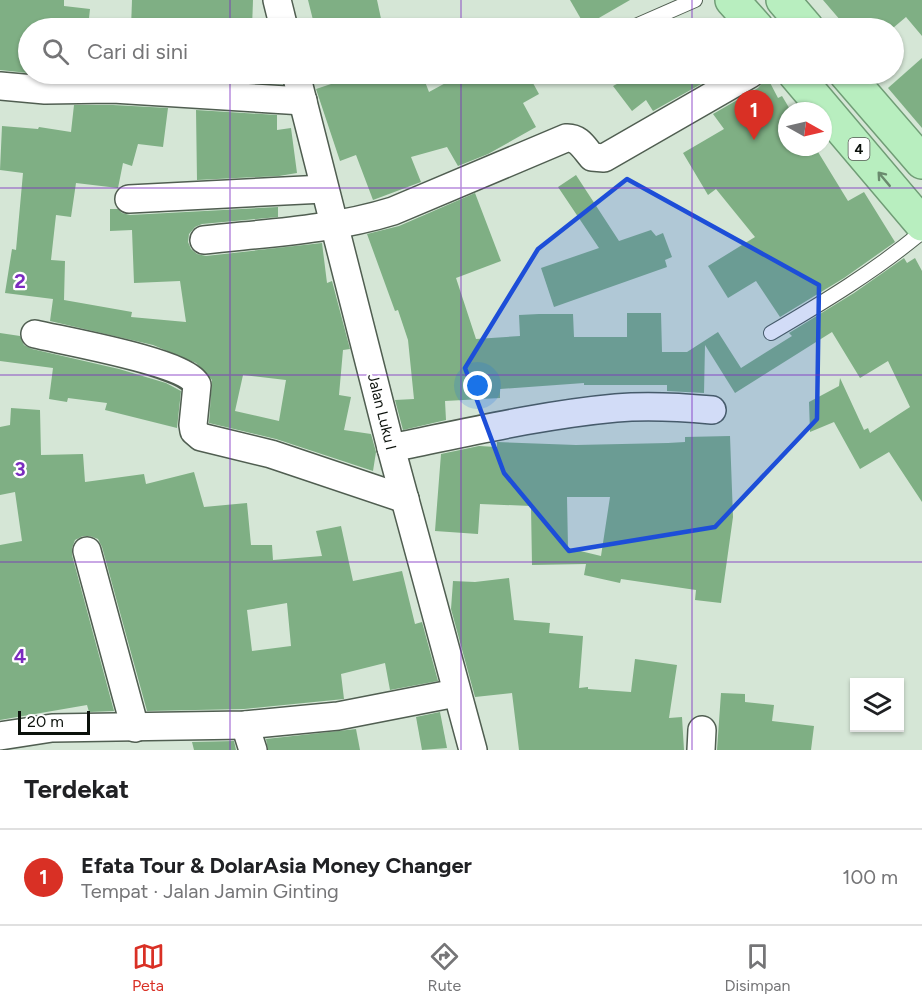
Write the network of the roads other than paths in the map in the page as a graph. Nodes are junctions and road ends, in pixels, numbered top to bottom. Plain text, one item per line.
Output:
1 (277, 0) edge
2 (695, 0) edge
3 (732, 0) edge
4 (783, 0) edge
5 (282, 18) edge
6 (654, 18) edge
7 (748, 18) edge
8 (798, 18) edge
9 (299, 84) edge
10 (733, 84) edge
11 (803, 84) edge
12 (855, 84) edge
13 (0, 86) edge
14 (303, 101) junction
15 (922, 162) edge
16 (324, 189) junction
17 (129, 199) dead end
18 (922, 224) edge
19 (335, 225) junction
20 (922, 232) edge
21 (204, 240) dead end
22 (771, 333) dead end
23 (35, 334) dead end
24 (712, 410) dead end
25 (391, 448) junction
26 (405, 499) junction
27 (87, 551) dead end
28 (456, 693) junction
29 (135, 728) junction
30 (0, 736) edge
31 (249, 737) edge
32 (54, 739) edge
33 (473, 750) edge

1 - 5 street
2 - 6 lane
3 - 7 highway
4 - 8 highway
9 - 14 street, Jalan Luku I
10 - 19 street
18 -> 11 highway, 4
12 - 15 highway
13 - 14 street
14 - 16 street, Jalan Luku I
16 - 17 street
16 - 19 street, Jalan Luku I
19 - 21 street
19 - 25 street, Jalan Luku I
20 - 22 lane
23 - 26 street
24 - 25 street
25 - 26 street, Jalan Luku I
26 - 28 street, Jalan Luku I
27 - 29 street
28 - 31 street
28 - 33 street, Jalan Luku I
29 - 31 street
29 - 32 street
30 - 32 street

